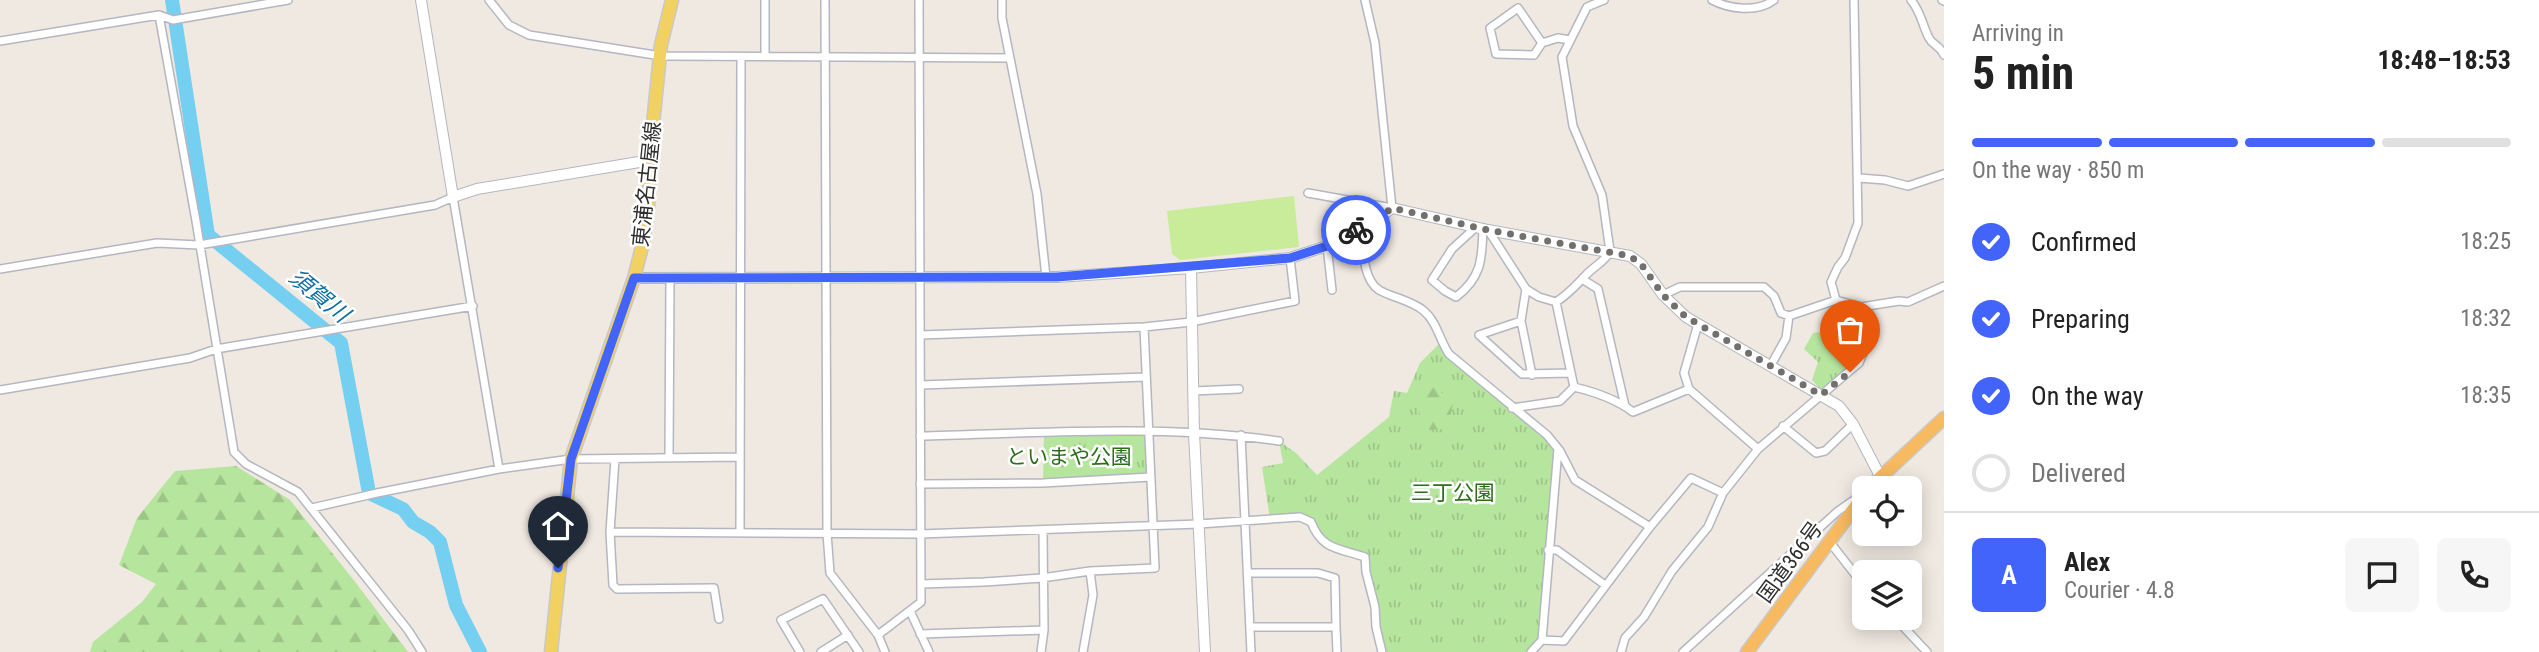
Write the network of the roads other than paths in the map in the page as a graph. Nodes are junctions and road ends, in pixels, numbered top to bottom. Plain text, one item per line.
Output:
1 (288, 0) edge
2 (421, 0) edge
3 (489, 0) edge
4 (672, 0) edge
5 (765, 0) edge
6 (825, 0) edge
7 (919, 0) edge
8 (1002, 0) edge
9 (1365, 0) edge
10 (1604, 0) edge
11 (1712, 0) edge
12 (1773, 0) edge
13 (1854, 0) edge
14 (1911, 0) edge
15 (1737, 3) edge
16 (159, 15) junction
17 (1570, 40) junction
18 (0, 41) edge
19 (1542, 43) junction
20 (1944, 55) edge
21 (661, 56) junction
22 (765, 56) junction
23 (826, 57) junction
24 (741, 58) junction
25 (918, 58) junction
26 (1010, 58) junction
27 (651, 160) junction
28 (1944, 174) edge
29 (1858, 178) junction
30 (1308, 193) dead end
31 (453, 197) junction
32 (1392, 208) junction
33 (1361, 227) junction
34 (1483, 228) junction
35 (199, 245) junction
36 (1327, 246) junction
37 (1611, 251) junction
38 (1290, 258) junction
39 (1191, 268) junction
40 (0, 269) edge
41 (920, 277) junction
42 (1046, 277) junction
43 (634, 278) junction
44 (739, 278) junction
45 (827, 278) junction
46 (670, 279) junction
47 (1582, 279) junction
48 (1944, 286) edge
49 (1526, 289) junction
50 (1332, 290) dead end
51 (1663, 295) junction
52 (1836, 300) junction
53 (1556, 302) junction
54 (472, 306) junction
55 (1861, 307) junction
56 (1788, 316) junction
57 (1521, 321) junction
58 (1191, 322) junction
59 (1698, 324) junction
60 (1144, 327) junction
61 (921, 335) junction
62 (216, 349) junction
63 (1770, 365) junction
64 (1570, 373) junction
65 (1532, 375) junction
66 (1146, 377) junction
67 (920, 385) junction
68 (1574, 387) junction
69 (1689, 388) junction
70 (1239, 389) dead end
71 (0, 390) edge
72 (1193, 391) junction
73 (1821, 395) junction
74 (1625, 405) junction
75 (1512, 408) junction
76 (1944, 418) edge
77 (1853, 424) junction
78 (1783, 426) junction
79 (1149, 429) junction
80 (1194, 433) junction
81 (1241, 435) junction
82 (920, 436) junction
83 (1279, 441) dead end
84 (1558, 449) junction
85 (1758, 449) junction
86 (669, 457) junction
87 (740, 457) junction
88 (571, 459) junction
89 (615, 459) junction
90 (499, 470) junction
91 (1880, 476) joint
92 (1151, 477) junction
93 (920, 484) junction
94 (1723, 493) junction
95 (1852, 502) edge
96 (312, 508) junction
97 (1852, 510) edge
98 (1245, 521) junction
99 (1199, 524) junction
100 (1153, 526) junction
101 (1650, 527) junction
102 (1043, 530) junction
103 (610, 531) junction
104 (740, 533) junction
105 (827, 533) junction
106 (920, 534) junction
107 (1829, 541) junction
108 (1548, 550) junction
109 (1090, 570) junction
110 (1852, 571) edge
111 (1248, 573) junction
112 (1042, 578) junction
113 (921, 584) junction
114 (1605, 585) junction
115 (910, 611) junction
116 (719, 619) dead end
117 (1336, 626) junction
118 (1250, 627) junction
119 (1044, 630) junction
120 (1906, 630) edge
121 (920, 634) junction
122 (848, 635) junction
123 (878, 635) junction
124 (1542, 640) junction
125 (422, 652) edge
126 (551, 652) edge
127 (800, 652) edge
128 (821, 652) edge
129 (859, 652) edge
130 (885, 652) edge
131 (929, 652) edge
132 (1041, 652) edge
133 (1083, 652) edge
134 (1205, 652) edge
135 (1251, 652) edge
136 (1337, 652) edge
137 (1382, 652) edge
138 (1531, 652) edge
139 (1621, 652) edge
140 (1684, 652) edge
141 (1748, 652) edge
142 (1927, 652) edge

1 - 16 street
2 - 31 street
3 - 21 street
4 - 21 main road, 東浦名古屋線
5 - 22 street
6 - 23 street
7 - 25 street
8 - 26 street
9 - 32 street
10 - 17 street
11 - 15 street
12 - 15 street
13 - 29 street
14 - 20 street
16 - 18 street
16 - 35 street
17 - 19 street
17 - 37 street
19 - 19 street
21 - 24 street
21 - 27 main road, 東浦名古屋線
22 - 23 street
22 - 24 street
23 - 25 street
23 - 45 street
24 - 44 street
25 - 26 street
25 - 41 street
26 - 42 street
27 - 31 street
27 - 43 main road, 東浦名古屋線
28 - 29 street
29 - 52 street
30 - 32 street
31 - 35 street
31 - 54 street
32 - 33 street
32 - 34 street
33 - 36 street
33 - 75 street
34 - 34 street
34 - 37 street
34 - 49 street
35 - 40 street
35 - 62 street
36 - 38 street
36 - 50 street
37 - 47 street
37 - 51 street
38 - 39 street
38 - 58 street
39 - 42 street
39 - 58 street
41 - 42 street
41 - 45 street
41 - 61 street
43 - 46 street
43 - 88 main road, 東浦名古屋線
44 - 45 street
44 - 46 street
44 - 87 street
45 - 105 street
46 - 86 street
47 - 53 street
47 - 74 street
48 - 55 street
49 - 53 street
49 - 57 street
51 - 56 street
51 - 59 street
52 - 55 street
52 - 56 street
53 - 64 street
54 - 62 street
54 - 90 street
55 - 73 street
56 - 63 street
57 - 65 street
57 - 65 street
58 - 60 street
58 - 72 street
59 - 63 street
59 - 69 street
60 - 61 street
60 - 66 street
61 - 67 street
62 - 71 street
62 - 96 street
63 - 73 street
64 - 65 street
64 - 68 street
66 - 67 street
66 - 79 street
67 - 82 street
68 - 74 street
68 - 75 street
69 - 74 street
69 - 85 street
70 - 72 street
72 - 80 street
73 - 77 street
73 - 78 street
75 - 84 street
76 - 91 highway
77 - 78 street
77 - 91 street
78 - 85 street
79 - 80 street
79 - 82 street
79 - 92 street
80 - 81 street
80 - 99 street
81 - 83 street
81 - 98 street
82 - 93 street
84 - 101 street
84 - 108 street
85 - 94 street
86 - 87 street
86 - 89 street
87 - 104 street
88 - 89 street
88 - 90 street
88 - 126 main road, 東浦名古屋線
89 - 103 street
90 - 96 street
92 - 93 street
92 - 100 street
93 - 106 street
94 - 101 street
94 - 139 street
95 - 140 street
96 - 125 street
97 - 107 highway, 国道366号
98 - 99 street
98 - 111 street
98 - 137 street
99 - 100 street
99 - 134 street
100 - 102 street
100 - 109 street
101 - 114 street
102 - 106 street
102 - 112 street
103 - 104 street
103 - 116 street
104 - 105 street
105 - 106 street
105 - 123 street
106 - 113 street
107 - 110 street
107 - 141 highway, 国道366号
108 - 114 street
108 - 124 street
109 - 112 street
109 - 133 street
111 - 117 street
111 - 118 street
112 - 113 street
112 - 119 street
113 - 115 street
114 - 124 street
115 - 121 street
115 - 123 street
117 - 118 street
117 - 136 street
118 - 135 street
119 - 121 street
119 - 132 street
120 - 142 street
121 - 131 street
122 - 127 street
122 - 128 street
122 - 129 street
123 - 130 street
124 - 138 street

